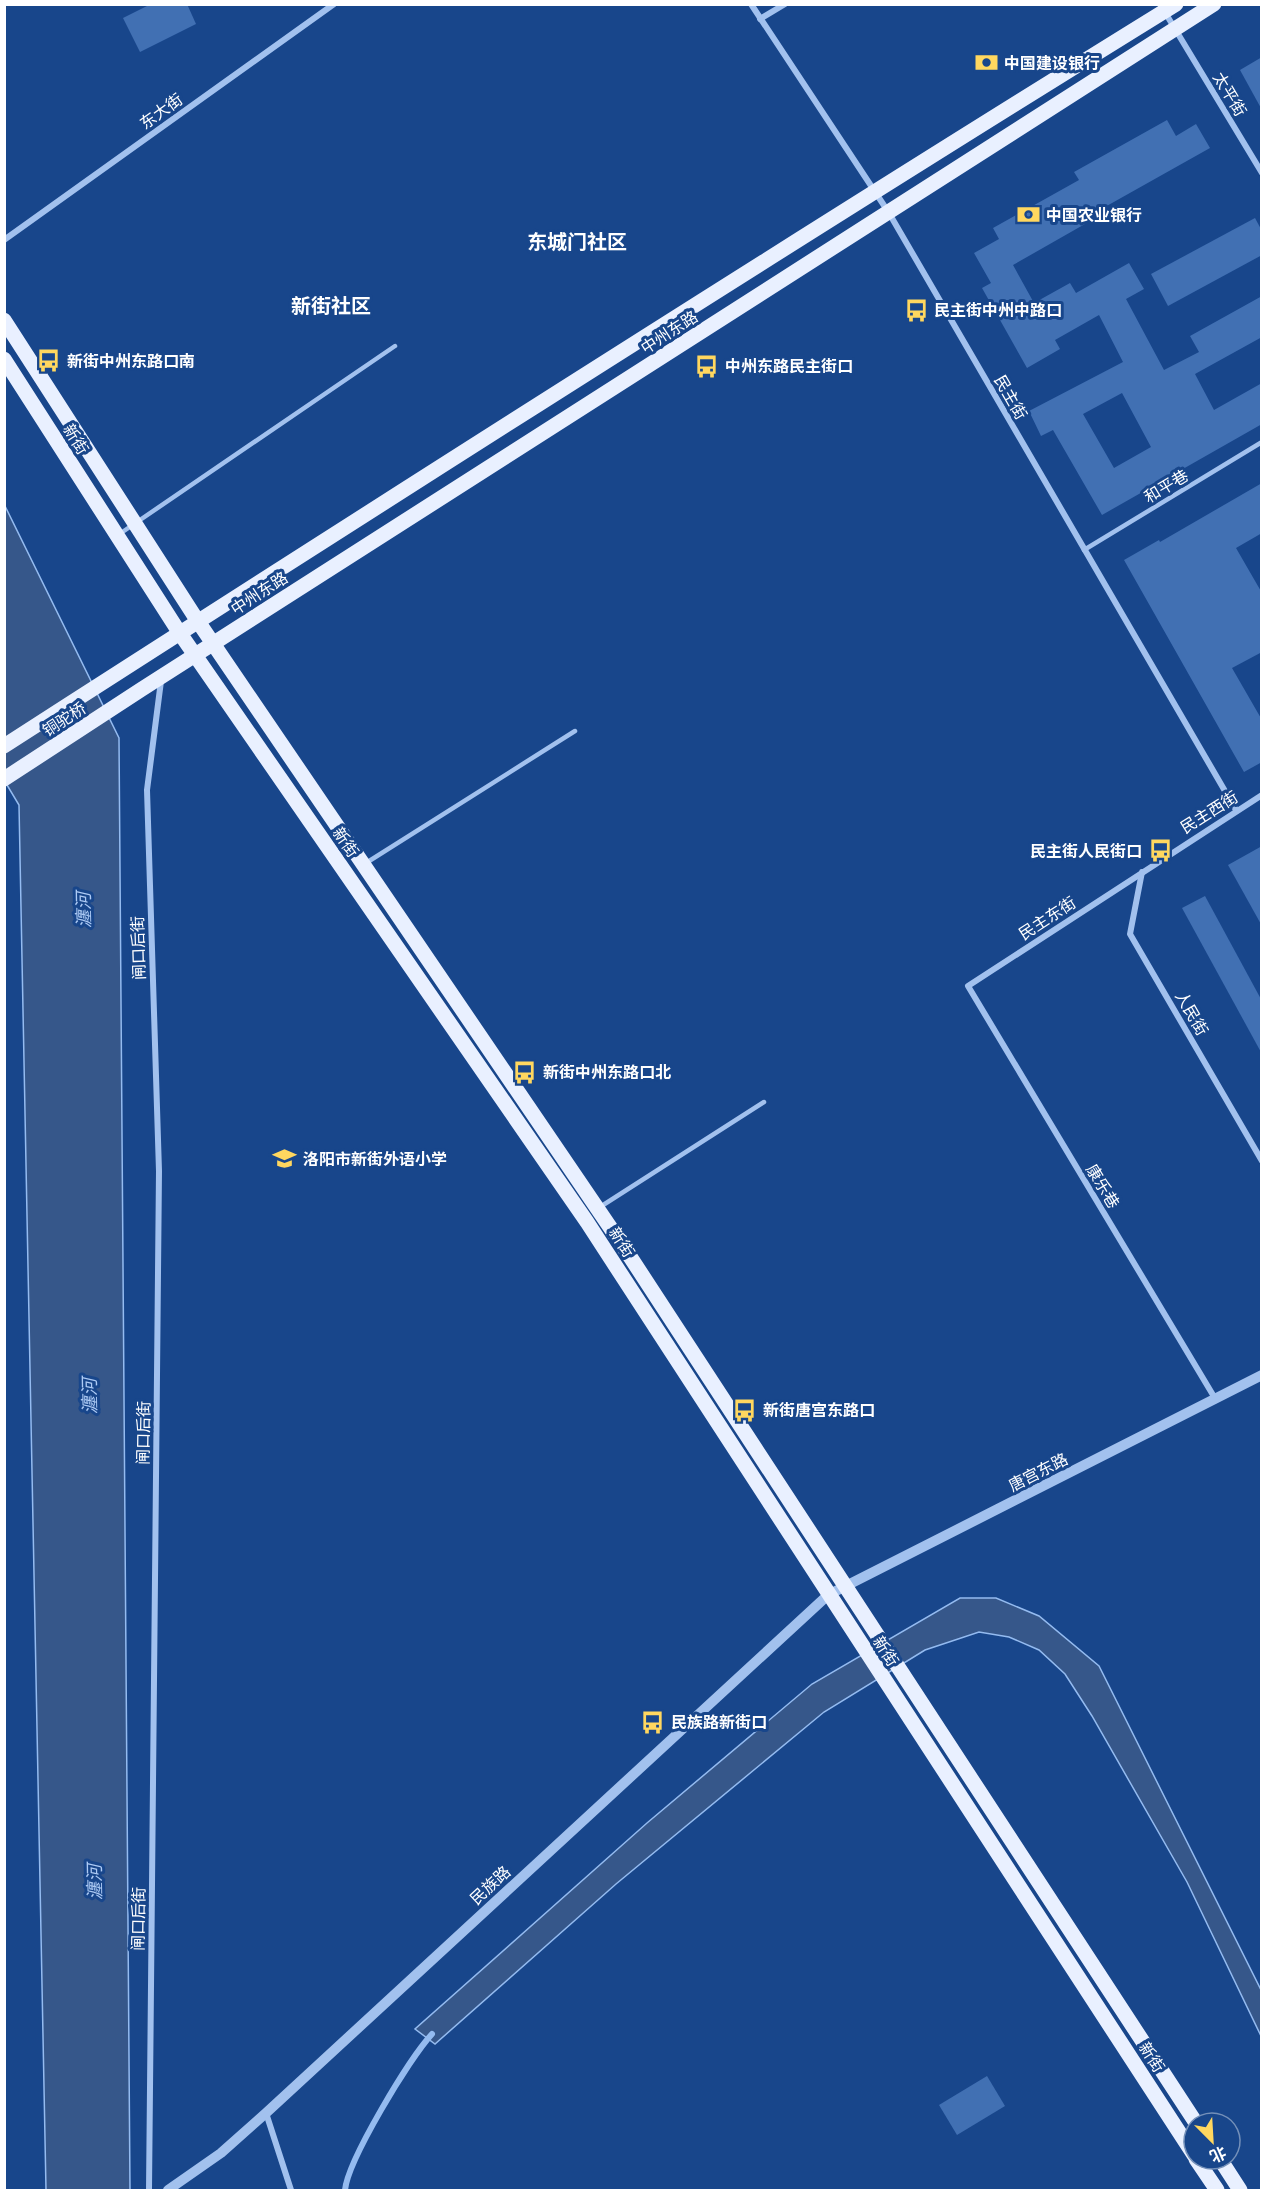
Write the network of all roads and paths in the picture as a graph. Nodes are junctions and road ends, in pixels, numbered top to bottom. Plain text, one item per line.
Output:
1 (334, 4) edge
2 (751, 4) edge
3 (785, 4) edge
4 (1214, 4) edge
5 (1167, 7) edge
6 (760, 19) junction
7 (1175, 28) junction
8 (1262, 173) edge
9 (874, 191) junction
10 (889, 213) junction
11 (4, 240) edge
12 (4, 320) edge
13 (395, 346) dead end
14 (4, 359) edge
15 (1262, 442) edge
16 (135, 523) junction
17 (116, 536) junction
18 (1084, 550) junction
19 (197, 620) junction
20 (179, 632) junction
21 (213, 643) junction
22 (195, 655) junction
23 (126, 668) joint
24 (161, 677) junction
25 (142, 688) joint
26 (575, 731) dead end
27 (4, 747) edge
28 (4, 779) edge
29 (1262, 795) edge
30 (1236, 810) junction
31 (364, 864) junction
32 (1142, 872) junction
33 (968, 986) joint
34 (764, 1102) dead end
35 (1262, 1161) edge
36 (598, 1209) junction
37 (1262, 1375) edge
38 (1216, 1400) junction
39 (844, 1587) junction
40 (828, 1595) junction
41 (1188, 2111) edge
42 (266, 2113) junction
43 (1182, 2137) edge
44 (1204, 2171) edge
45 (1228, 2171) edge
46 (149, 2190) edge
47 (168, 2190) edge
48 (291, 2190) edge
49 (1217, 2190) edge
50 (1240, 2190) edge

1 - 11 street, 东大街
2 - 6 street, 民主街
3 - 6 street
4 - 7 main road, 中州东路
5 - 7 street, 太平街
5 - 9 main road, 中州东路
6 - 9 street, 民主街
7 - 8 street, 太平街
7 - 10 main road, 中州东路
9 - 10 street, 民主街
9 - 19 main road, 中州东路
10 - 18 street, 民主街
10 - 21 main road, 中州东路
12 - 16 main road, 新街
13 - 16 lane
14 - 17 main road, 新街
15 - 18 lane, 和平巷
16 - 17 lane
16 - 19 main road, 新街
17 - 20 main road, 新街
18 - 30 street, 民主街
19 - 20 main road, 中州东路
19 - 21 main road, 新街
20 - 22 main road, 新街
20 - 23 main road, 中州东路
21 - 22 main road, 中州东路
21 - 31 main road, 新街
22 - 24 main road, 中州东路
22 - 40 main road, 新街
23 - 27 main road, 铜驼桥
24 - 25 main road, 中州东路
24 - 46 street, 闸口后街
25 - 28 main road, 铜驼桥
26 - 31 lane
29 - 30 street, 民主西街
30 - 32 street, 民主西街
31 - 36 main road, 新街
32 - 33 street, 民主东街
32 - 35 street, 人民街
33 - 38 street, 康乐巷
34 - 36 lane
36 - 39 main road, 新街
37 - 38 street, 唐宫东路
38 - 39 street, 唐宫东路
39 - 40 street, 唐宫东路
39 - 41 main road, 新街
40 - 42 street, 民族路
40 - 43 main road, 新街
42 - 47 street, 民族路
42 - 48 street
44 - 49 main road, 新街
45 - 50 main road

